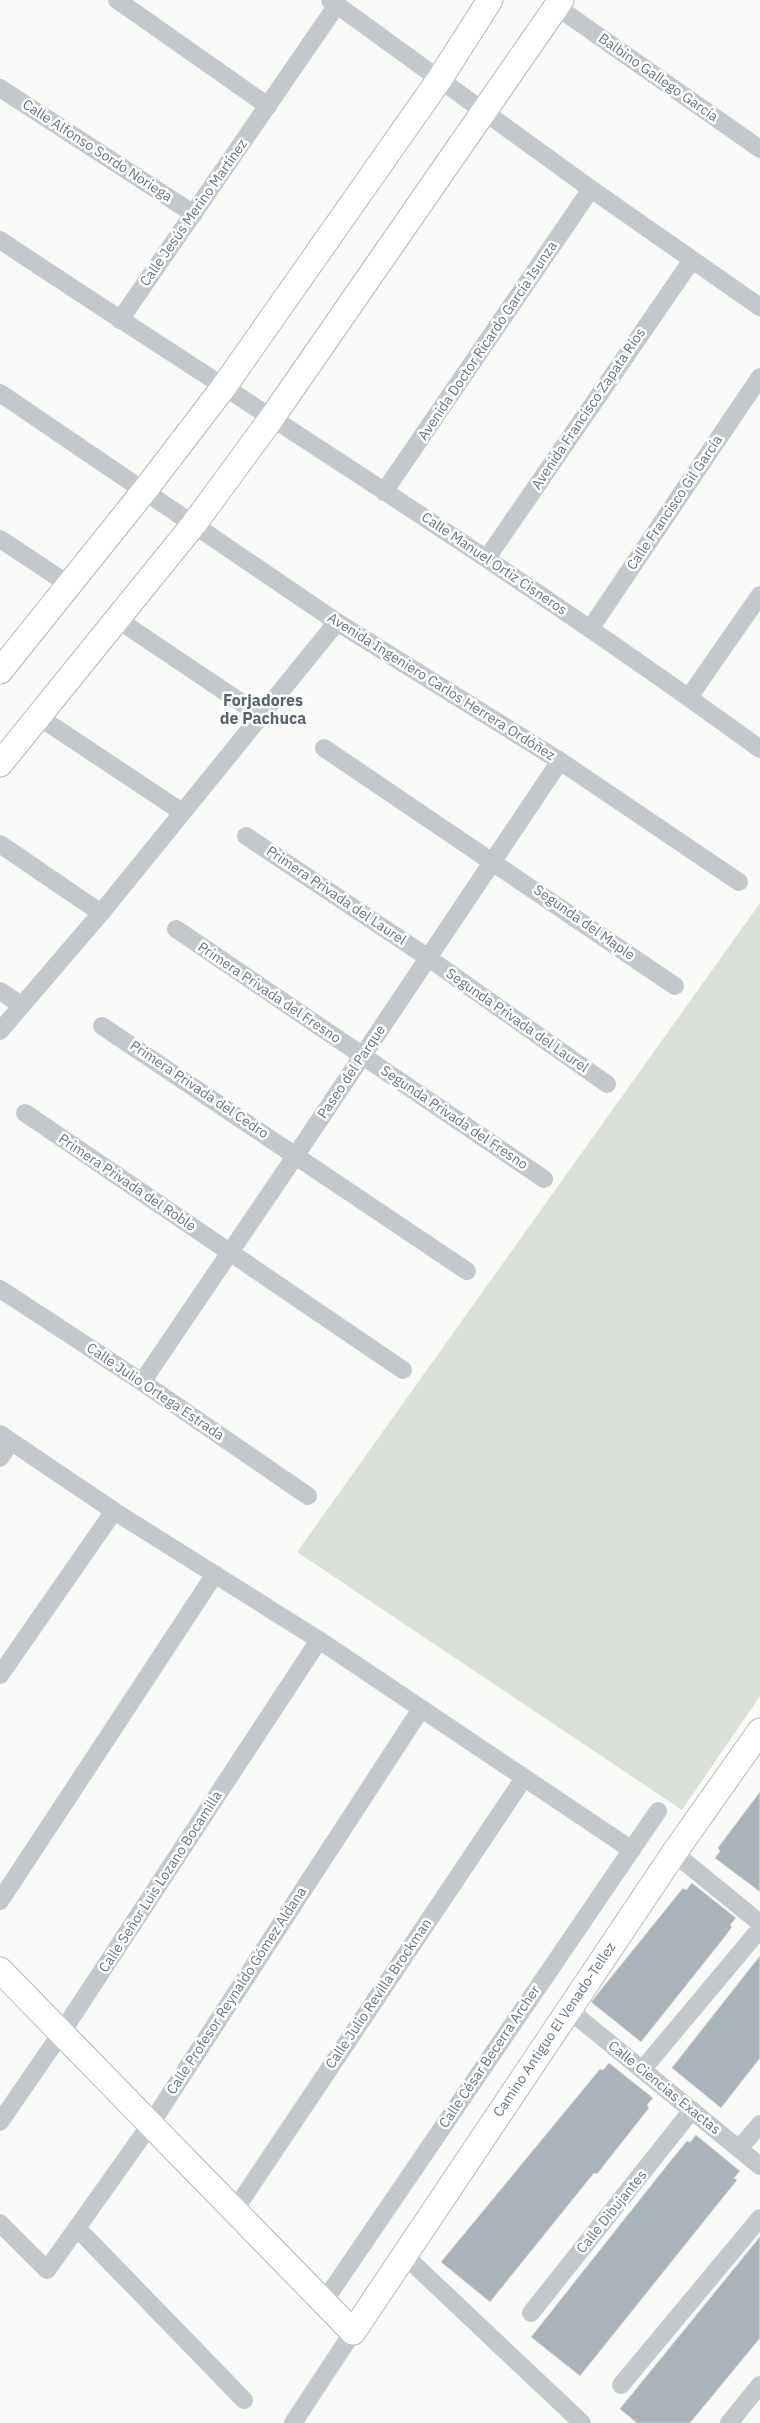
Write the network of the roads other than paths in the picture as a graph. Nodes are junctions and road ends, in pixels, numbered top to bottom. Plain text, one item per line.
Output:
1 (117, 0) edge
2 (490, 0) edge
3 (334, 2) edge
4 (559, 3) edge
5 (439, 80) junction
6 (0, 88) edge
7 (268, 106) junction
8 (485, 112) junction
9 (760, 149) edge
10 (591, 190) junction
11 (194, 214) junction
12 (0, 240) edge
13 (692, 260) junction
14 (760, 307) edge
15 (120, 320) junction
16 (760, 376) edge
17 (223, 388) junction
18 (0, 393) edge
19 (271, 419) junction
20 (145, 490) junction
21 (384, 492) junction
22 (194, 524) junction
23 (0, 539) edge
24 (487, 558) junction
25 (68, 584) junction
26 (760, 595) edge
27 (117, 619) junction
28 (337, 622) junction
29 (590, 629) junction
30 (0, 671) edge
31 (690, 698) junction
32 (261, 716) junction
33 (40, 717) junction
34 (324, 748) dead end
35 (760, 749) edge
36 (560, 761) junction
37 (0, 764) edge
38 (182, 812) junction
39 (246, 836) dead end
40 (0, 844) edge
41 (492, 860) junction
42 (739, 882) dead end
43 (101, 913) junction
44 (176, 929) dead end
45 (427, 957) junction
46 (674, 986) dead end
47 (0, 991) edge
48 (21, 1005) junction
49 (102, 1026) dead end
50 (0, 1031) edge
51 (363, 1056) junction
52 (607, 1084) dead end
53 (25, 1113) dead end
54 (296, 1155) junction
55 (544, 1179) dead end
56 (229, 1252) junction
57 (467, 1271) dead end
58 (0, 1290) edge
59 (403, 1370) dead end
60 (142, 1382) junction
61 (6, 1438) edge
62 (0, 1458) edge
63 (308, 1496) dead end
64 (114, 1511) junction
65 (215, 1574) junction
66 (319, 1640) junction
67 (0, 1676) edge
68 (421, 1709) junction
69 (760, 1731) edge
70 (524, 1778) junction
71 (658, 1811) dead end
72 (632, 1850) junction
73 (674, 1853) junction
74 (0, 1901) edge
75 (760, 1923) edge
76 (760, 1929) edge
77 (0, 1970) edge
78 (569, 2010) junction
79 (62, 2032) junction
80 (642, 2070) junction
81 (692, 2110) junction
82 (0, 2122) edge
83 (150, 2124) junction
84 (760, 2124) edge
85 (740, 2149) junction
86 (760, 2166) edge
87 (234, 2211) junction
88 (760, 2218) edge
89 (0, 2223) edge
90 (77, 2228) junction
91 (403, 2254) junction
92 (323, 2303) junction
93 (531, 2313) dead end
94 (353, 2332) junction
95 (621, 2385) dead end
96 (760, 2385) edge
97 (244, 2400) dead end
98 (293, 2423) edge
99 (582, 2423) edge
100 (729, 2423) edge

1 - 7 street
2 - 5 street
3 - 5 street
3 - 7 street, Calle Jesús Merino Martínez
4 - 8 street
4 - 9 street, Balbino Gallego García
5 - 8 street
5 - 17 street
6 - 11 street, Calle Alfonso Sordo Noriega
7 - 11 street, Calle Jesús Merino Martínez
8 - 10 street
8 - 19 street
10 - 13 street
10 - 21 street, Avenida Doctor Ricardo García Isunza
11 - 15 street, Calle Jesús Merino Martínez
12 - 15 street, Calle Manuel Ortiz Cisneros
13 - 14 street
13 - 24 street, Avenida Francisco Zapata Ríos
15 - 17 street, Calle Manuel Ortiz Cisneros
16 - 29 street, Calle Francisco Gil García
17 - 19 street, Calle Manuel Ortiz Cisneros
17 - 20 street
18 - 20 street, Avenida Ingeniero Carlos Herrera Ordóñez
19 - 21 street, Calle Manuel Ortiz Cisneros
19 - 22 street
20 - 22 street, Avenida Ingeniero Carlos Herrera Ordóñez
20 - 25 street
21 - 24 street, Calle Manuel Ortiz Cisneros
22 - 27 street
22 - 28 street, Avenida Ingeniero Carlos Herrera Ordóñez
23 - 25 street
24 - 29 street, Calle Manuel Ortiz Cisneros
25 - 30 street
26 - 31 street
27 - 32 street
27 - 33 street
28 - 32 street
28 - 36 street, Avenida Ingeniero Carlos Herrera Ordóñez
29 - 31 street, Calle Manuel Ortiz Cisneros
31 - 35 street, Calle Manuel Ortiz Cisneros
32 - 38 street
33 - 37 street
33 - 38 street
34 - 41 street, Segunda del Maple
36 - 41 street, Paseo del Parque
36 - 42 street, Avenida Ingeniero Carlos Herrera Ordóñez
38 - 43 street
39 - 45 street, Primera Privada del Laurel
40 - 43 street
41 - 45 street, Paseo del Parque
41 - 46 street, Segunda del Maple
43 - 48 street
44 - 51 street, Primera Privada del Fresno
45 - 51 street, Paseo del Parque
45 - 52 street, Segunda Privada del Laurel
47 - 48 street
48 - 50 street
49 - 54 street, Primera Privada del Cedro
51 - 54 street, Paseo del Parque
51 - 55 street, Segunda Privada del Fresno
53 - 56 street, Primera Privada del Roble
54 - 56 street, Paseo del Parque
54 - 57 street, Primera Privada del Cedro
56 - 59 street, Primera Privada del Roble
56 - 60 street, Paseo del Parque
58 - 60 street, Calle Julio Ortega Estrada
60 - 63 street, Calle Julio Ortega Estrada
61 - 62 street
61 - 64 street
64 - 65 street
64 - 67 street
65 - 66 street
65 - 74 street
66 - 68 street
66 - 79 street, Calle Señor Luis Lozano Bocamilla
68 - 70 street
68 - 83 street, Calle Profesor Reynaldo Gómez Aldana
69 - 73 street, Camino Antiguo El Venado-Tellez
70 - 72 street
70 - 87 street, Calle Julio Revilla Brockman
71 - 72 street, Calle César Becerra Archer
72 - 92 street, Calle César Becerra Archer
73 - 75 street
73 - 78 street, Camino Antiguo El Venado-Tellez
76 - 80 street
77 - 79 street
78 - 80 street, Calle Ciencias Exactas
78 - 91 street, Camino Antiguo El Venado-Tellez
79 - 82 street, Calle Señor Luis Lozano Bocamilla
79 - 83 street
80 - 81 street, Calle Ciencias Exactas
81 - 85 street, Calle Ciencias Exactas
81 - 93 street, Calle Dibujantes
83 - 87 street
83 - 90 street, Calle Profesor Reynaldo Gómez Aldana
84 - 85 street
85 - 86 street, Calle Ciencias Exactas
87 - 92 street
88 - 95 street
89 - 90 street, Calle Profesor Reynaldo Gómez Aldana
90 - 97 street
91 - 94 street, Camino Antiguo El Venado-Tellez
91 - 99 street
92 - 94 street
94 - 98 street
96 - 100 street

